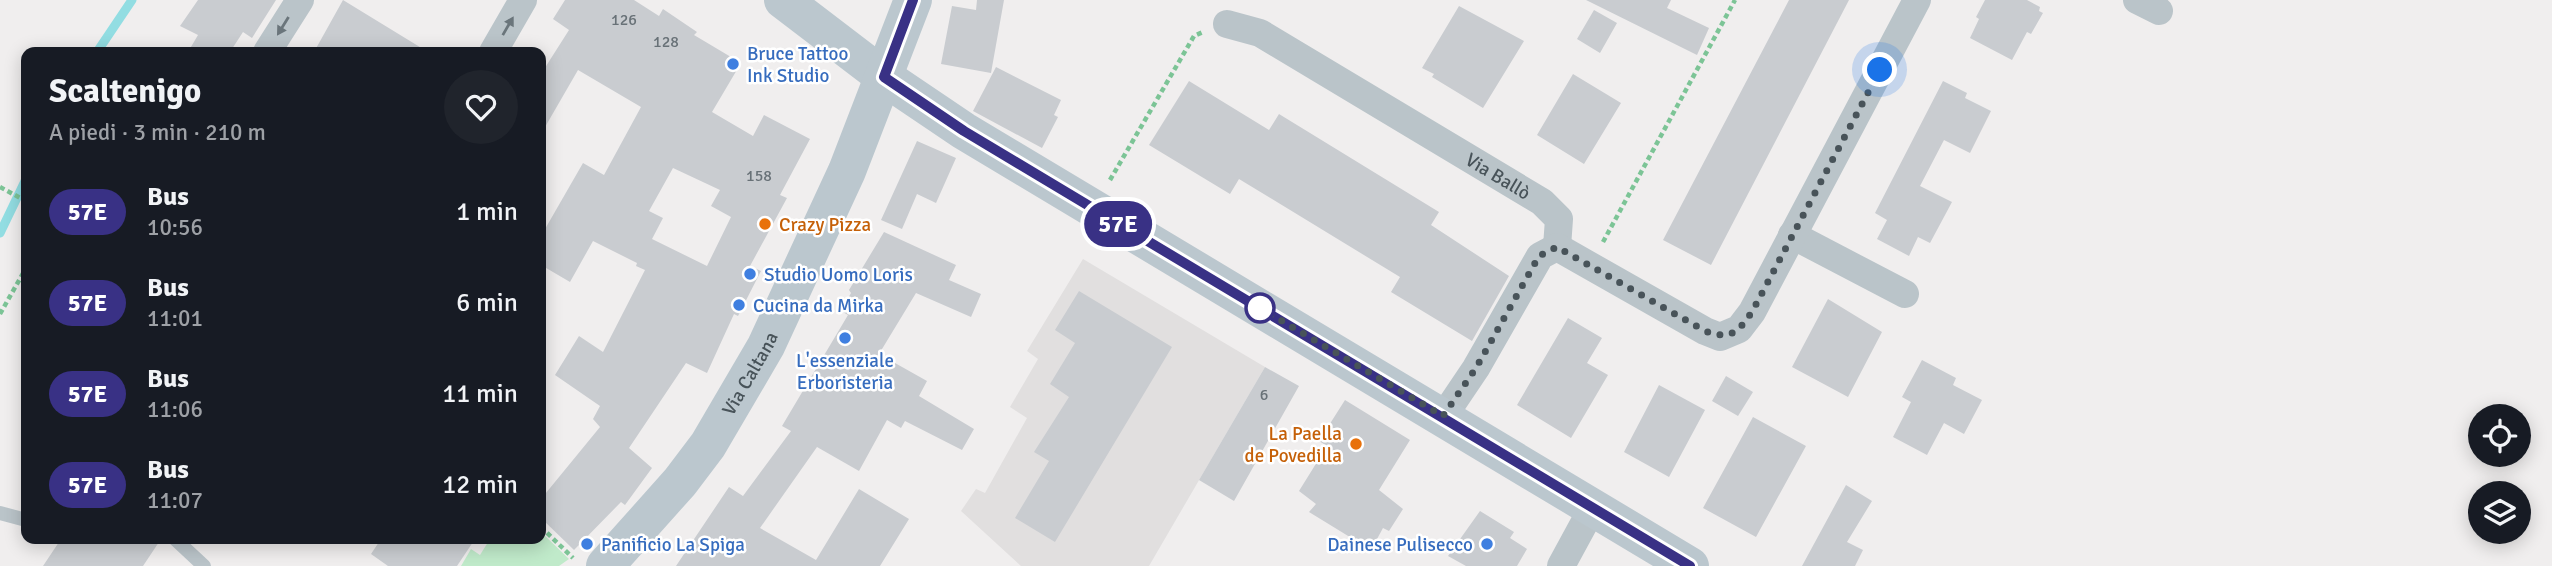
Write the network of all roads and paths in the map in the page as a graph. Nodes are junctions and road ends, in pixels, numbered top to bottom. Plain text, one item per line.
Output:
1 (300, 0) edge
2 (523, 0) edge
3 (783, 0) edge
4 (913, 0) edge
5 (1735, 0) edge
6 (1917, 0) edge
7 (1227, 24) joint
8 (270, 47) edge
9 (496, 47) edge
10 (884, 77) junction
11 (1110, 181) dead end
12 (0, 187) edge
13 (21, 198) edge
14 (1793, 235) junction
15 (1565, 251) junction
16 (21, 277) edge
17 (1905, 294) dead end
18 (0, 314) edge
19 (1443, 416) junction
20 (1593, 507) junction
21 (0, 513) edge
22 (21, 519) edge
23 (546, 531) edge
24 (180, 544) edge
25 (591, 564) edge
26 (204, 566) edge
27 (1560, 566) edge
28 (1690, 566) edge

1 -> 8 street
9 -> 2 street
3 - 10 main road
4 - 10 main road, Via Caltana
5 - 15 path
6 - 14 street
7 - 11 path
7 - 15 street, Via Ballò
10 - 19 main road
10 - 25 main road, Via Caltana
12 - 13 path
14 - 15 street
14 - 17 street
15 - 19 street
16 - 18 path
19 - 20 main road
20 - 27 street
20 - 28 main road
21 - 22 lane
23 - 25 path
24 - 26 lane

